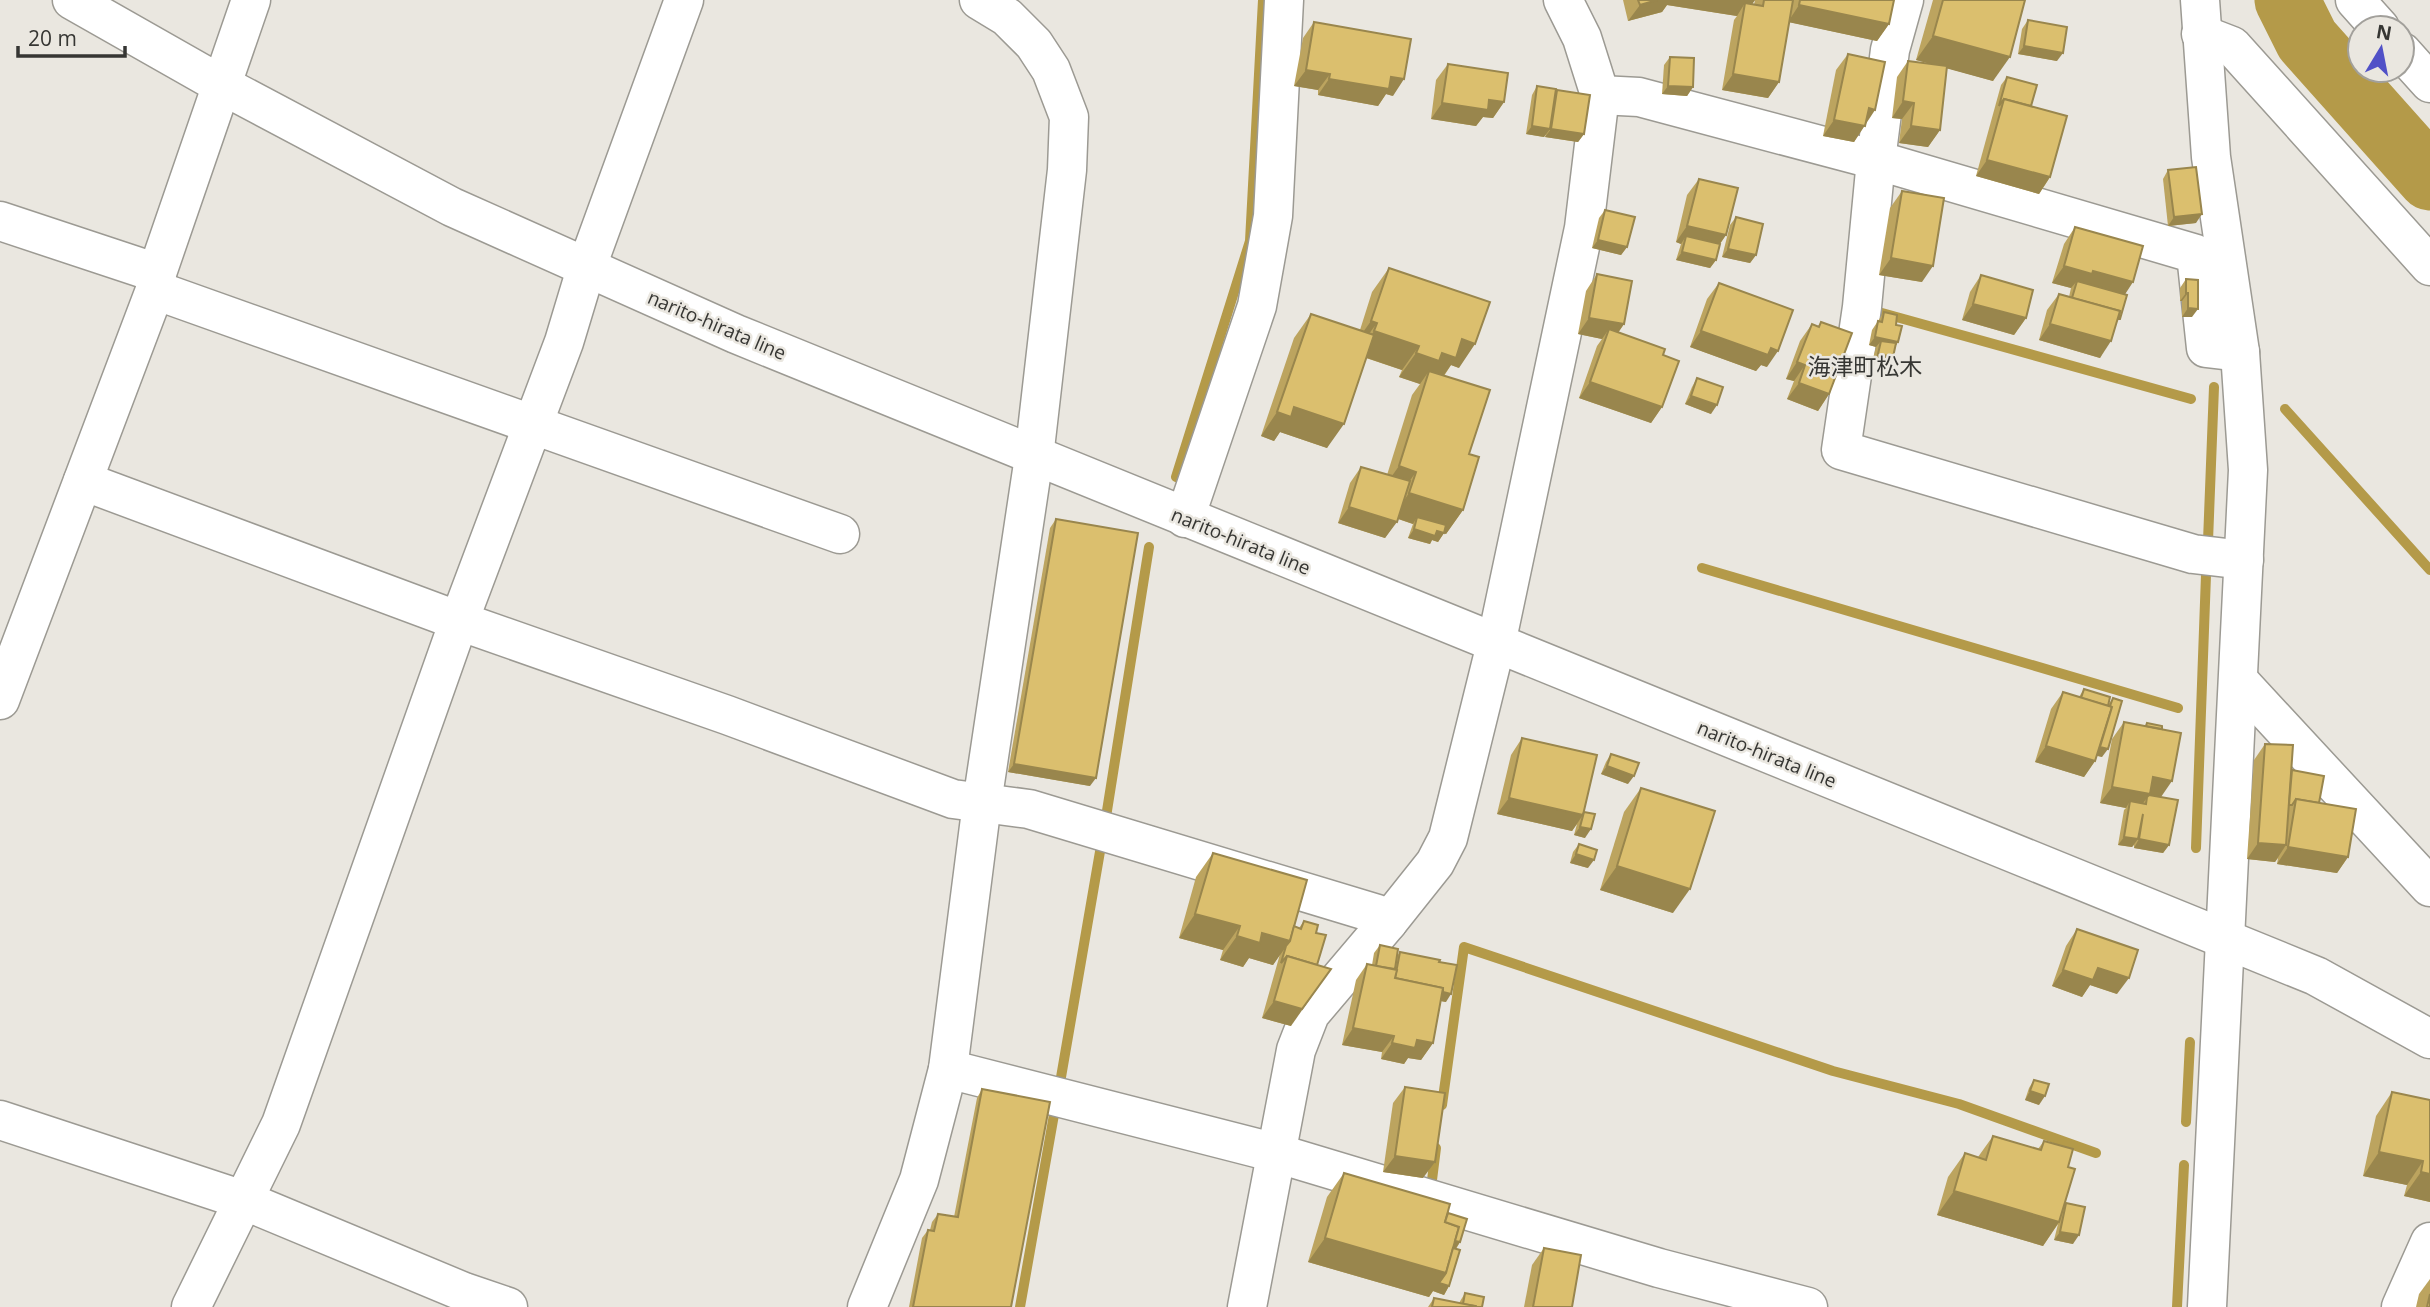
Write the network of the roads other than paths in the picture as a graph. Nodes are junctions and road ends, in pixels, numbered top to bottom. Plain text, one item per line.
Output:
1 (72, 0) edge
2 (251, 0) edge
3 (684, 0) edge
4 (979, 0) edge
5 (1284, 0) edge
6 (1563, 0) edge
7 (1904, 0) edge
8 (2355, 0) edge
9 (2368, 14) edge
10 (2201, 17) edge
11 (2416, 68) edge
12 (2430, 83) edge
13 (220, 84) junction
14 (1600, 95) junction
15 (1875, 160) junction
16 (0, 221) edge
17 (2430, 266) edge
18 (586, 269) junction
19 (156, 282) junction
20 (2240, 352) junction
21 (533, 425) junction
22 (1034, 457) junction
23 (83, 481) junction
24 (1185, 518) junction
25 (840, 534) dead end
26 (2244, 560) junction
27 (459, 621) junction
28 (1496, 644) junction
29 (2239, 681) junction
30 (0, 700) edge
31 (982, 803) junction
32 (2430, 887) edge
33 (1388, 922) junction
34 (2226, 940) junction
35 (2430, 1039) edge
36 (948, 1069) junction
37 (0, 1120) edge
38 (1276, 1153) junction
39 (243, 1200) junction
40 (2430, 1242) edge
41 (191, 1307) edge
42 (508, 1307) edge
43 (867, 1307) edge
44 (1247, 1307) edge
45 (1808, 1307) edge
46 (2207, 1307) edge
47 (2402, 1307) edge

1 - 13 street, narito-hirata line
2 - 13 street
3 - 18 street
4 - 22 street
5 - 24 street
6 - 14 street
7 - 15 street
8 - 9 street
10 - 17 street
10 - 20 street
11 - 12 street
13 - 18 street, narito-hirata line
13 - 19 street
14 - 15 street
14 - 28 street
15 - 20 street
15 - 26 street
16 - 19 street
18 - 21 street
18 - 22 street, narito-hirata line
19 - 21 street
19 - 23 street
20 - 26 street
21 - 25 street
21 - 27 street
22 - 24 street, narito-hirata line
22 - 31 street
23 - 27 street
23 - 30 street
24 - 28 street, narito-hirata line
26 - 29 street
27 - 31 street
27 - 39 street
28 - 33 street
28 - 34 street, narito-hirata line
29 - 32 street
29 - 34 street
31 - 33 street
31 - 36 street
33 - 38 street
34 - 35 street, narito-hirata line
34 - 46 street
36 - 38 street
36 - 43 street
37 - 39 street
38 - 44 street
38 - 45 street
39 - 41 street
39 - 42 street
40 - 47 street

